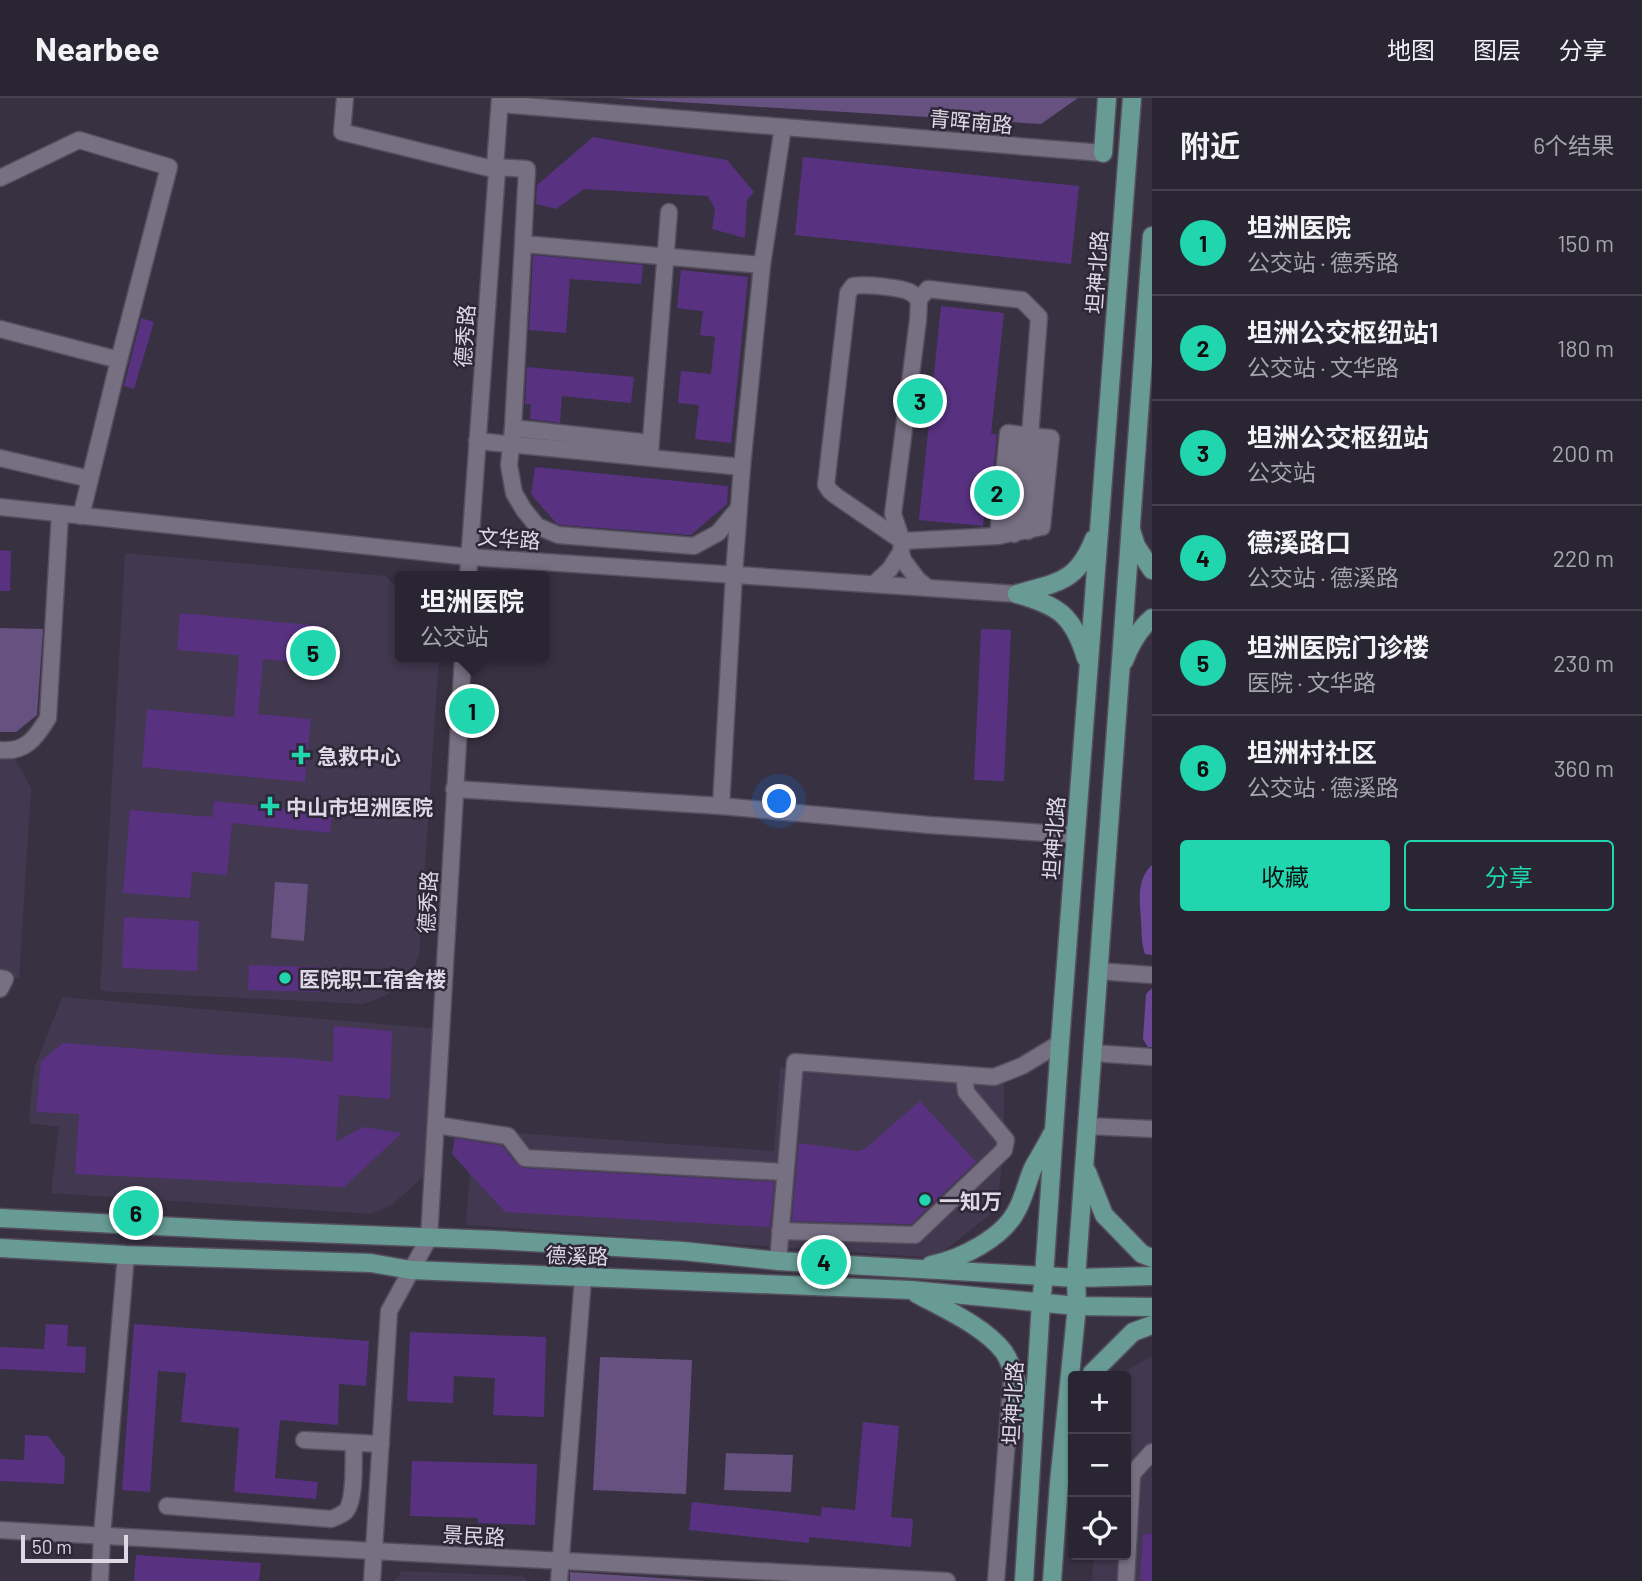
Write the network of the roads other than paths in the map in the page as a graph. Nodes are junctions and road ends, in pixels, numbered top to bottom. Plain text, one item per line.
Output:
1 (345, 98) edge
2 (1107, 98) edge
3 (1130, 98) edge
4 (500, 101) edge
5 (1106, 119) junction
6 (783, 127) junction
7 (1103, 153) joint
8 (496, 168) junction
9 (0, 178) edge
10 (669, 212) dead end
11 (1152, 236) edge
12 (523, 244) junction
13 (666, 257) junction
14 (1151, 264) edge
15 (762, 265) junction
16 (919, 299) junction
17 (0, 329) edge
18 (119, 359) junction
19 (1146, 402) edge
20 (512, 436) junction
21 (1030, 436) junction
22 (477, 441) junction
23 (650, 451) junction
24 (0, 458) edge
25 (742, 467) junction
26 (90, 479) junction
27 (0, 508) edge
28 (739, 509) junction
29 (60, 514) junction
30 (81, 516) junction
31 (1099, 527) junction
32 (1130, 527) junction
33 (1013, 534) junction
34 (902, 547) junction
35 (470, 557) junction
36 (1152, 570) edge
37 (469, 571) edge
38 (734, 574) junction
39 (874, 584) junction
40 (928, 588) junction
41 (1017, 594) junction
42 (1152, 618) edge
43 (463, 662) edge
44 (1088, 665) junction
45 (1119, 675) junction
46 (0, 750) edge
47 (454, 789) junction
48 (721, 806) junction
49 (1076, 835) junction
50 (1098, 971) junction
51 (1152, 975) edge
52 (0, 978) edge
53 (0, 989) edge
54 (1060, 1042) junction
55 (1092, 1053) junction
56 (1152, 1057) edge
57 (964, 1075) junction
58 (436, 1125) junction
59 (1087, 1126) junction
60 (1055, 1128) junction
61 (1152, 1129) edge
62 (1085, 1165) junction
63 (785, 1172) junction
64 (0, 1218) edge
65 (780, 1231) junction
66 (429, 1238) junction
67 (0, 1248) edge
68 (126, 1255) junction
69 (1152, 1258) edge
70 (778, 1261) junction
71 (912, 1268) junction
72 (411, 1270) junction
73 (1044, 1276) junction
74 (1152, 1276) edge
75 (583, 1278) junction
76 (1076, 1278) junction
77 (911, 1290) junction
78 (1041, 1302) junction
79 (1077, 1306) junction
80 (1152, 1307) edge
81 (1152, 1325) edge
82 (1094, 1371) edge
83 (1013, 1373) junction
84 (1032, 1439) junction
85 (304, 1440) dead end
86 (354, 1443) junction
87 (380, 1444) junction
88 (1152, 1452) edge
89 (1068, 1453) edge
90 (1059, 1483) junction
91 (167, 1506) dead end
92 (258, 1513) junction
93 (0, 1530) edge
94 (102, 1535) junction
95 (256, 1545) junction
96 (374, 1551) junction
97 (560, 1561) junction
98 (100, 1581) edge
99 (372, 1581) edge
100 (559, 1581) edge
101 (947, 1581) edge
102 (996, 1581) edge
103 (1024, 1581) edge
104 (1052, 1581) edge
105 (1126, 1581) edge

1 - 8 street
2 - 5 main road
3 - 5 main road
3 - 31 main road, 坦神北路
4 - 6 street, 青晖南路
4 - 8 street, 德秀路
5 - 7 main road
6 - 7 street, 青晖南路
6 - 15 street
8 - 12 street
8 - 22 street, 德秀路
9 - 18 street
10 - 13 street
11 - 14 main road
12 - 13 street
12 - 20 street
13 - 15 street
13 - 23 street
14 - 19 main road
15 - 25 street
16 - 21 street
16 - 34 street
16 - 34 street
17 - 18 street
18 - 26 street
19 - 32 main road
20 - 22 street
20 - 23 street
20 - 28 street
21 - 33 street
21 - 33 street
22 - 35 street, 德秀路
23 - 25 street
24 - 26 street
25 - 28 street
26 - 30 street
27 - 29 street, 文华路
28 - 38 street
29 - 30 street, 文华路
29 - 46 street
30 - 35 street, 文华路
31 - 41 main road
31 - 44 main road, 坦神北路
32 - 36 main road
32 - 45 main road
33 - 34 street
34 - 39 street
34 - 40 street
35 - 37 street, 德秀路
35 - 38 street, 文华路
38 - 39 street, 文华路
38 - 48 street
39 - 40 street, 文华路
40 - 41 street, 文华路
41 - 44 main road
42 - 45 main road
43 - 47 street, 德秀路
44 - 49 main road, 坦神北路
45 - 50 main road
47 - 48 street
47 - 58 street, 德秀路
48 - 49 street
49 - 54 main road, 坦神北路
50 - 51 street
50 - 55 main road
52 - 53 street
54 - 57 street
54 - 60 main road, 坦神北路
55 - 56 street
55 - 59 main road
57 - 63 street
57 - 65 street
58 - 63 street
58 - 66 street, 德秀路
59 - 61 street
59 - 62 main road
60 - 71 main road
60 - 73 main road, 坦神北路
62 - 69 main road
62 - 76 main road
63 - 65 street
64 - 66 main road, 德溪路
65 - 70 street
66 - 70 main road, 德溪路
66 - 72 street, 德秀路
67 - 68 main road, 德溪路
68 - 72 main road, 德溪路
68 - 94 street
70 - 71 main road, 德溪路
71 - 73 main road, 德溪路
72 - 75 main road, 德溪路
72 - 87 street, 德秀路
73 - 76 main road, 德溪路
73 - 78 main road, 坦神北路
74 - 76 main road, 德溪路
75 - 77 main road, 德溪路
75 - 97 street
76 - 79 main road
77 - 78 main road, 德溪路
77 - 83 main road
78 - 79 main road, 德溪路
78 - 84 main road, 坦神北路
79 - 80 main road, 德溪路
79 - 90 main road
81 - 82 main road
83 - 84 main road
83 - 102 street
84 - 103 main road, 坦神北路
85 - 86 street
86 - 87 street
86 - 92 street
87 - 96 street, 德秀路
88 - 105 street
89 - 90 main road
90 - 104 main road
91 - 92 street
92 - 95 street
93 - 94 street, 景民路
94 - 95 street, 景民路
94 - 98 street
95 - 96 street, 景民路
96 - 97 street, 景民路
96 - 99 street, 德秀路
97 - 100 street
97 - 101 street, 景民路

